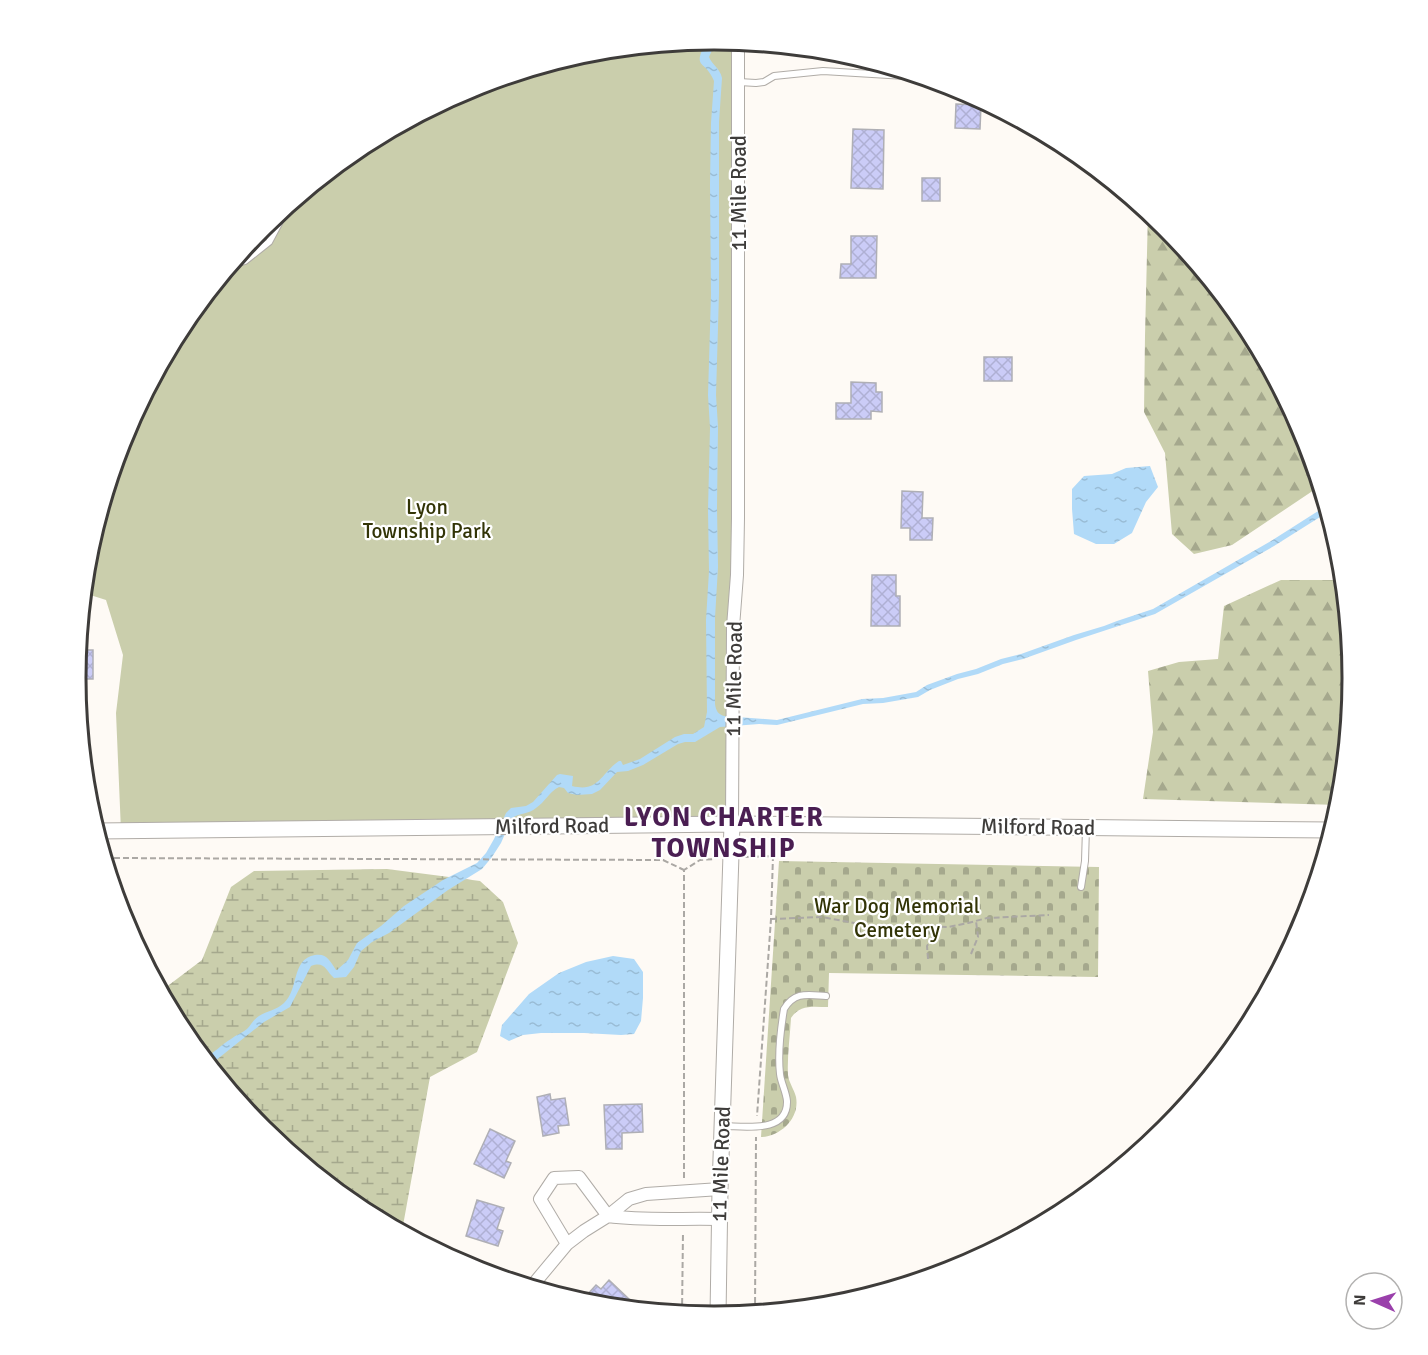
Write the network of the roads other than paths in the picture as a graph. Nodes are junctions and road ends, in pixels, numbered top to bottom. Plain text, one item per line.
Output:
1 (738, 51) edge
2 (891, 75) edge
3 (739, 82) junction
4 (278, 226) edge
5 (243, 262) edge
6 (732, 824) junction
7 (1086, 827) junction
8 (1323, 830) edge
9 (105, 831) edge
10 (1081, 887) dead end
11 (826, 996) dead end
12 (722, 1126) junction
13 (720, 1189) junction
14 (608, 1216) junction
15 (719, 1219) junction
16 (567, 1244) junction
17 (537, 1280) edge
18 (718, 1306) edge

1 - 3 street, 11 Mile Road
2 - 3 lane
3 - 6 street, 11 Mile Road
4 - 5 lane
6 - 7 street, Milford Road
6 - 9 street, Milford Road
6 - 12 street, 11 Mile Road
7 - 8 street, Milford Road
7 - 10 lane
11 - 12 lane
12 - 13 street, 11 Mile Road
13 - 14 street
13 - 15 street, 11 Mile Road
14 - 15 street
14 - 16 street
14 - 16 street
15 - 18 street, 11 Mile Road
16 - 17 street

